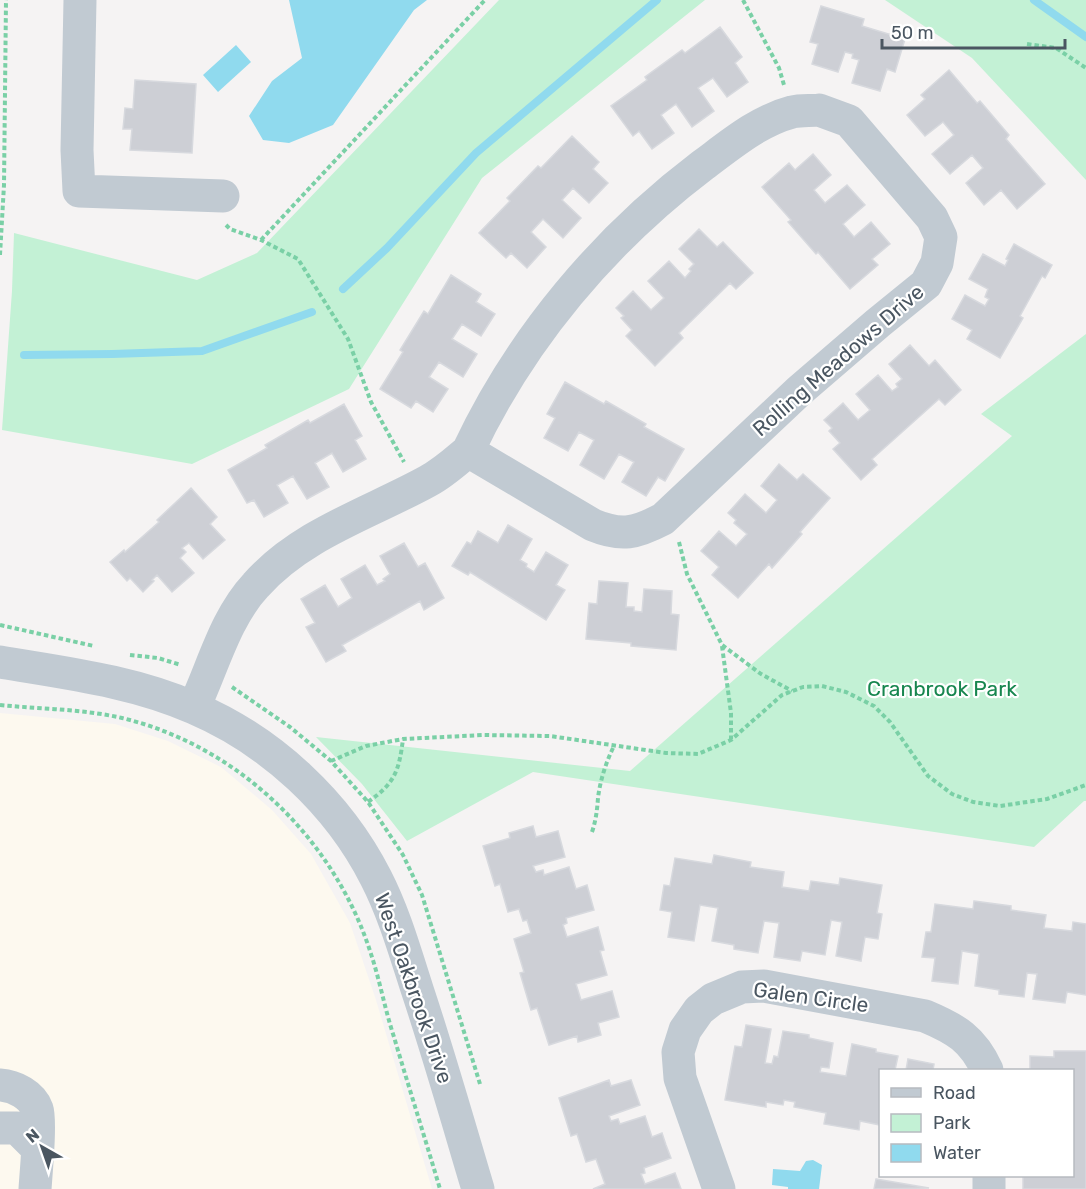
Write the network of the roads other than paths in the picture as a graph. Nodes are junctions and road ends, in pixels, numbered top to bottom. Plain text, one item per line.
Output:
1 (80, 0) edge
2 (223, 196) dead end
3 (468, 451) junction
4 (0, 662) edge
5 (194, 707) junction
6 (986, 1069) edge
7 (0, 1085) edge
8 (0, 1128) edge
9 (37, 1148) junction
10 (35, 1189) edge
11 (478, 1189) edge
12 (719, 1189) edge

1 - 2 street
3 - 3 street, Rolling Meadows Drive
3 - 5 street, Rolling Meadows Drive
4 - 5 street, West Oakbrook Drive
5 - 11 street, West Oakbrook Drive
6 - 12 street, Galen Circle
7 - 9 street
8 - 9 street
9 - 10 street

